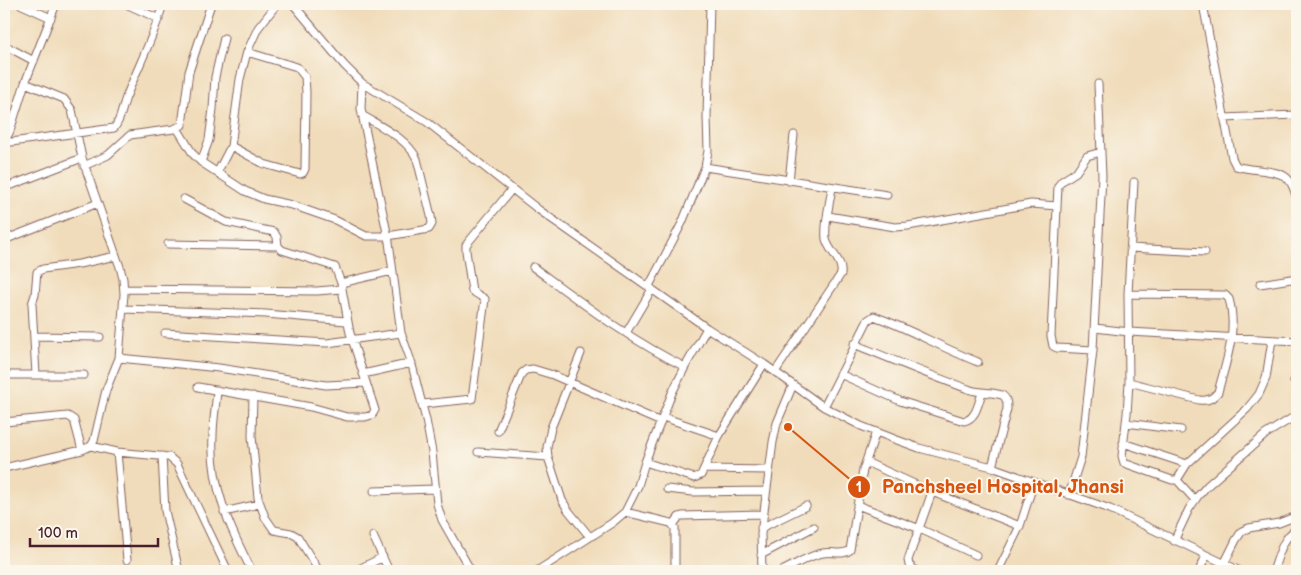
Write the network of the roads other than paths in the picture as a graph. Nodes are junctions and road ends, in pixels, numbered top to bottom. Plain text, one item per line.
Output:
1 (20, 4) edge
2 (56, 4) edge
3 (126, 4) edge
4 (163, 4) edge
5 (211, 4) edge
6 (277, 4) edge
7 (293, 4) edge
8 (710, 4) edge
9 (1203, 4) edge
10 (142, 7) edge
11 (51, 18) junction
12 (159, 19) junction
13 (224, 38) dead end
14 (4, 45) edge
15 (247, 52) junction
16 (34, 62) junction
17 (25, 83) junction
18 (362, 83) junction
19 (1098, 84) dead end
20 (1297, 115) edge
21 (362, 116) junction
22 (1224, 118) junction
23 (177, 128) junction
24 (76, 133) junction
25 (794, 135) dead end
26 (4, 143) edge
27 (231, 146) junction
28 (1101, 152) junction
29 (82, 158) junction
30 (201, 162) junction
31 (84, 166) junction
32 (705, 167) junction
33 (217, 173) junction
34 (789, 181) junction
35 (1134, 182) dead end
36 (12, 185) dead end
37 (832, 188) junction
38 (512, 189) junction
39 (886, 196) dead end
40 (184, 199) dead end
41 (1297, 199) edge
42 (98, 203) junction
43 (1057, 206) junction
44 (828, 216) junction
45 (388, 236) junction
46 (4, 240) edge
47 (168, 244) dead end
48 (278, 246) junction
49 (1130, 248) junction
50 (1206, 252) dead end
51 (116, 256) junction
52 (533, 267) dead end
53 (392, 271) junction
54 (1297, 278) edge
55 (1260, 284) dead end
56 (341, 286) junction
57 (650, 288) junction
58 (124, 289) junction
59 (1128, 294) junction
60 (123, 309) junction
61 (346, 321) junction
62 (707, 328) junction
63 (1095, 328) junction
64 (1129, 332) junction
65 (165, 333) dead end
66 (401, 333) junction
67 (626, 333) junction
68 (34, 336) junction
69 (100, 337) dead end
70 (1232, 338) junction
71 (1272, 340) junction
72 (352, 341) junction
73 (1297, 341) edge
74 (854, 344) junction
75 (1094, 350) junction
76 (581, 353) dead end
77 (119, 358) junction
78 (978, 362) dead end
79 (412, 363) junction
80 (764, 364) junction
81 (684, 367) junction
82 (775, 372) junction
83 (363, 374) junction
84 (840, 374) junction
85 (36, 375) junction
86 (84, 375) dead end
87 (4, 376) edge
88 (1129, 382) junction
89 (366, 383) junction
90 (570, 383) junction
91 (793, 385) junction
92 (198, 387) dead end
93 (217, 390) junction
94 (982, 393) junction
95 (254, 396) junction
96 (423, 404) junction
97 (824, 407) junction
98 (1297, 415) edge
99 (662, 420) junction
100 (4, 422) edge
101 (1126, 423) junction
102 (1181, 430) dead end
103 (498, 431) dead end
104 (876, 432) junction
105 (719, 436) junction
106 (1124, 443) junction
107 (91, 446) junction
108 (82, 450) junction
109 (117, 452) junction
110 (478, 452) dead end
111 (162, 456) junction
112 (548, 457) junction
113 (645, 462) junction
114 (866, 462) junction
115 (1187, 464) junction
116 (992, 467) junction
117 (4, 468) edge
118 (705, 469) junction
119 (769, 470) junction
120 (1177, 480) junction
121 (1034, 482) junction
122 (435, 489) junction
123 (667, 489) dead end
124 (374, 491) dead end
125 (766, 491) junction
126 (932, 492) junction
127 (1069, 495) junction
128 (1195, 500) junction
129 (259, 504) junction
130 (857, 505) junction
131 (806, 506) dead end
132 (224, 512) junction
133 (625, 512) junction
134 (763, 514) junction
135 (1297, 516) edge
136 (674, 525) junction
137 (1020, 526) junction
138 (814, 527) dead end
139 (761, 528) junction
140 (920, 529) junction
141 (1297, 529) edge
142 (373, 536) dead end
143 (590, 537) junction
144 (1174, 541) junction
145 (976, 554) dead end
146 (761, 555) junction
147 (1206, 556) junction
148 (383, 557) junction
149 (127, 560) dead end
150 (1224, 564) junction
151 (179, 571) edge
152 (228, 571) edge
153 (252, 571) edge
154 (318, 571) edge
155 (355, 571) edge
156 (389, 571) edge
157 (471, 571) edge
158 (537, 571) edge
159 (675, 571) edge
160 (762, 571) edge
161 (782, 571) edge
162 (916, 571) edge
163 (998, 571) edge
164 (1199, 571) edge
165 (1240, 571) edge
166 (1273, 571) edge

1 - 11 street
2 - 11 street
3 - 10 street
4 - 12 street
5 - 23 street
6 - 15 street
7 - 18 street
8 - 32 street
9 - 22 street
10 - 12 street
11 - 16 street
12 - 24 street
13 - 30 street
14 - 16 street
15 - 27 street
15 - 27 street
16 - 17 street
17 - 24 street
17 - 26 street
18 - 21 street
18 - 38 street
19 - 28 street
20 - 22 street
21 - 45 street
21 - 45 street
22 - 41 street
23 - 30 street
23 - 31 street
24 - 26 street
24 - 29 street
25 - 34 street
27 - 33 street
28 - 43 street
28 - 63 street
29 - 31 street
29 - 36 street
30 - 33 street
31 - 42 street
32 - 34 street
32 - 57 street
33 - 45 street
34 - 37 street
35 - 49 street
37 - 39 street
37 - 44 street
38 - 57 street
38 - 96 street
40 - 48 street
42 - 46 street
42 - 51 street
43 - 44 street
43 - 75 street
44 - 82 street
45 - 53 street
47 - 48 street
48 - 56 street
49 - 50 street
49 - 59 street
51 - 58 street
51 - 68 street
52 - 67 street
53 - 56 street
53 - 66 street
54 - 55 street
56 - 58 street
56 - 61 street
57 - 62 street
57 - 67 street
58 - 60 street
59 - 64 street
59 - 70 street
60 - 61 street
60 - 77 street
61 - 72 street
62 - 80 street
62 - 81 street
63 - 64 street
63 - 75 street
64 - 70 street
64 - 88 street
65 - 72 street
66 - 72 street
66 - 79 street
67 - 81 street
68 - 69 street
68 - 85 street
70 - 71 street
70 - 88 street
71 - 73 street
71 - 115 street
72 - 83 street
74 - 78 street
74 - 84 street
74 - 94 street
75 - 127 street
76 - 90 street
77 - 89 street
77 - 107 street
79 - 83 street
79 - 96 street
80 - 82 street
80 - 105 street
81 - 99 street
82 - 91 street
83 - 89 street
84 - 94 street
84 - 97 street
85 - 86 street
85 - 87 street
88 - 101 street
89 - 95 street
90 - 99 street
90 - 103 street
90 - 112 street
91 - 97 street
91 - 119 street
92 - 93 street
93 - 95 street
93 - 132 street
94 - 116 street
95 - 129 street
96 - 122 street
97 - 104 street
98 - 128 street
99 - 105 street
99 - 113 street
100 - 108 street
101 - 102 street
101 - 106 street
104 - 114 street
104 - 116 street
105 - 118 street
106 - 115 street
106 - 120 street
107 - 108 street
107 - 109 street
108 - 117 street
109 - 111 street
109 - 149 street
110 - 112 street
111 - 151 street
111 - 152 street
112 - 143 street
113 - 118 street
113 - 133 street
114 - 126 street
114 - 130 street
115 - 120 street
116 - 121 street
118 - 119 street
119 - 125 street
120 - 128 street
121 - 127 street
121 - 137 street
122 - 124 street
122 - 157 street
123 - 125 street
125 - 134 street
126 - 137 street
126 - 140 street
127 - 144 street
128 - 144 street
129 - 132 street
129 - 154 street
130 - 140 street
130 - 161 street
131 - 139 street
132 - 153 street
133 - 136 street
133 - 143 street
134 - 136 street
134 - 139 street
135 - 150 street
136 - 159 street
137 - 163 street
138 - 146 street
139 - 146 street
140 - 145 street
140 - 162 street
141 - 166 street
142 - 148 street
143 - 158 street
144 - 147 street
146 - 160 street
147 - 150 street
147 - 164 street
148 - 155 street
148 - 156 street
150 - 165 street

